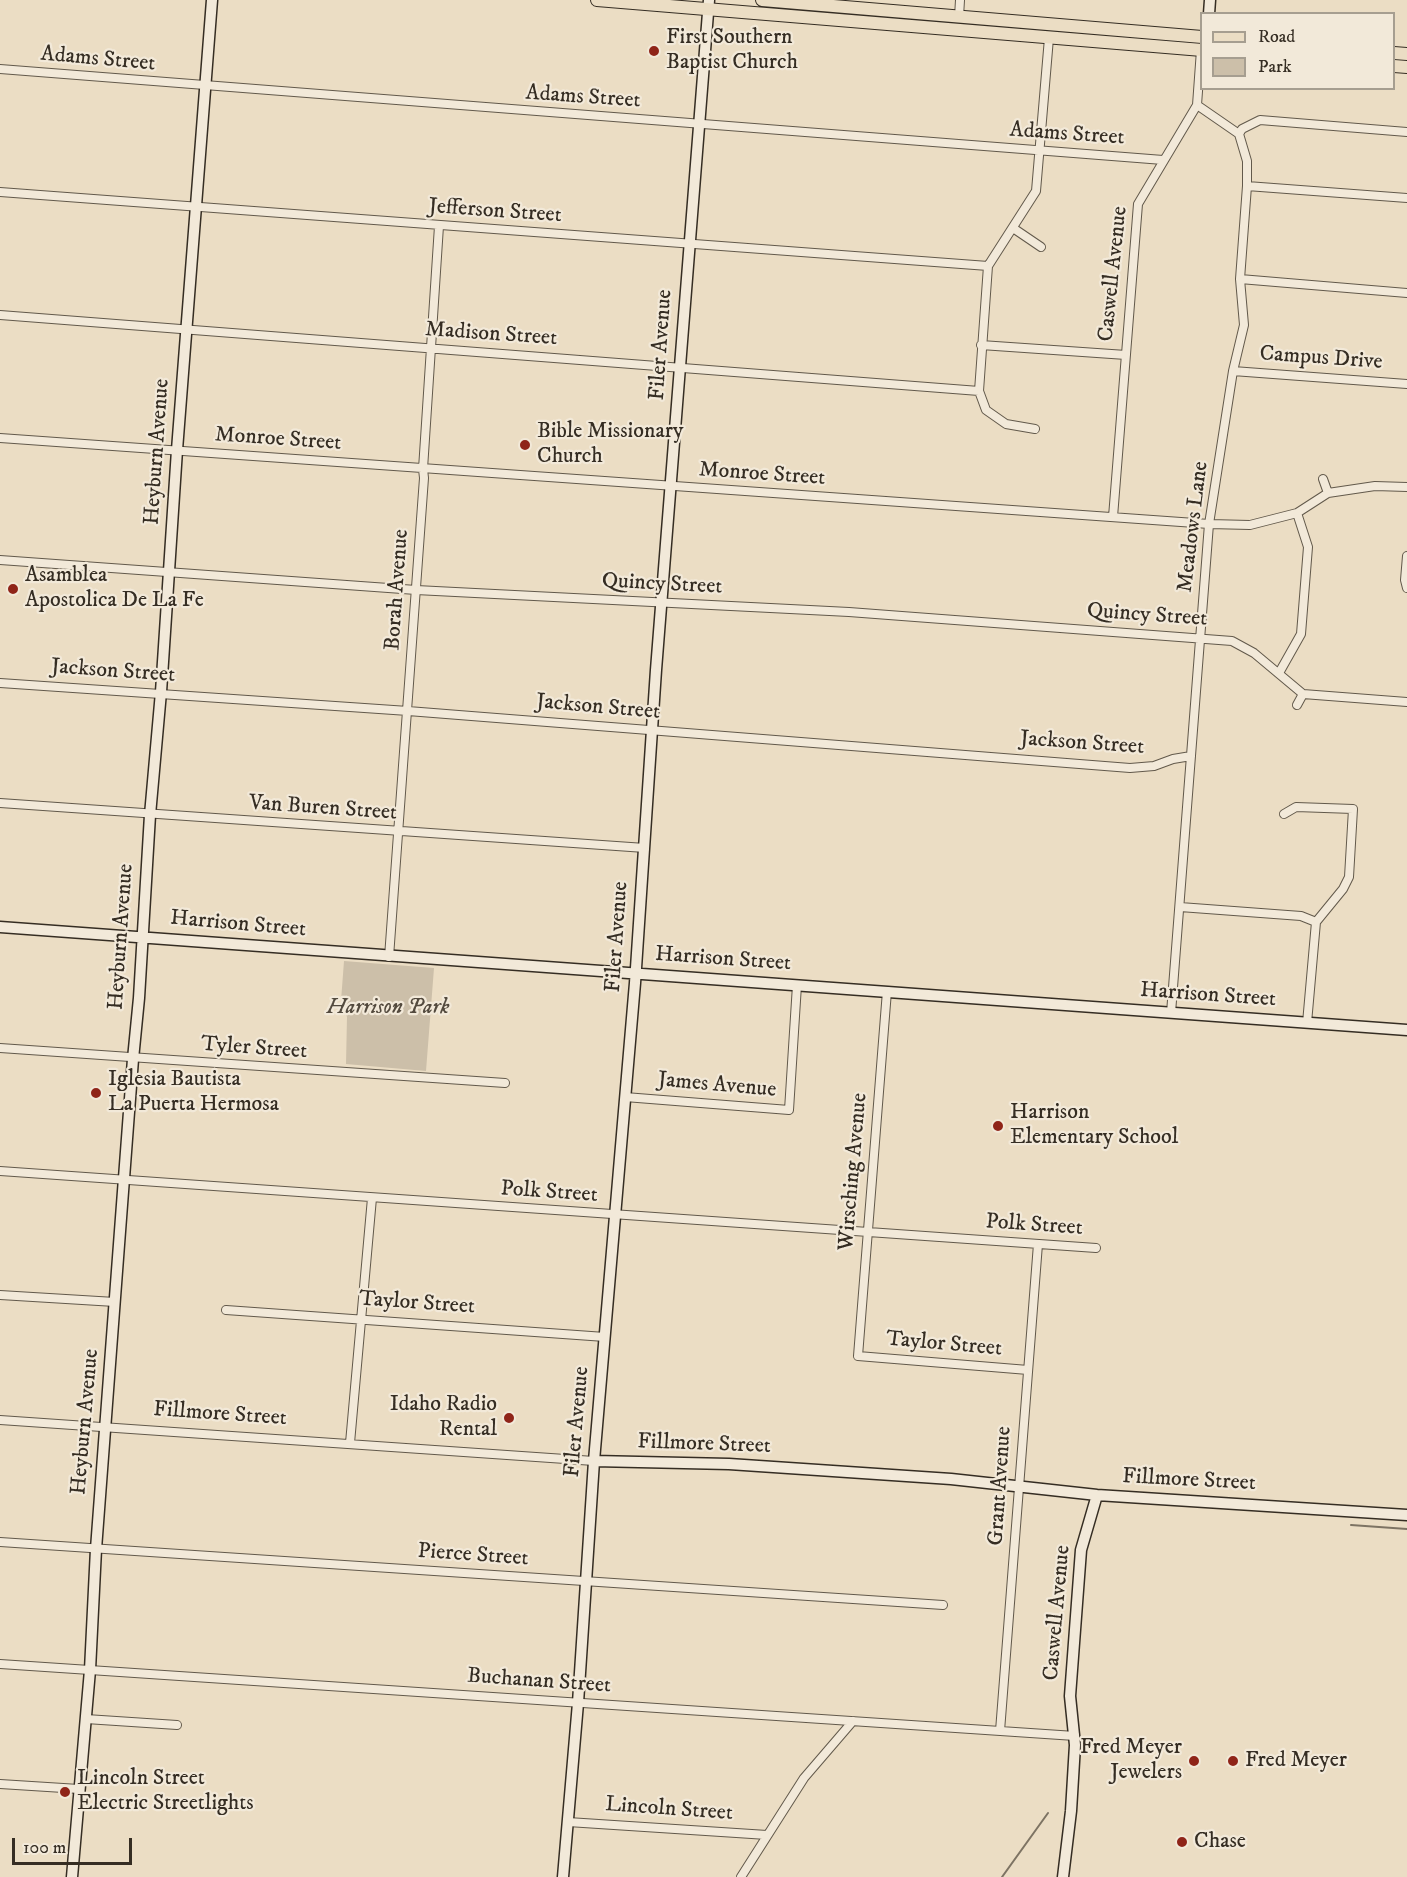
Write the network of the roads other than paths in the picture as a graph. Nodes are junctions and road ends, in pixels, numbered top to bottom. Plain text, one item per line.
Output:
1 (212, 0) edge
2 (597, 0) edge
3 (762, 0) edge
4 (960, 0) edge
5 (709, 3) edge
6 (959, 17) junction
7 (1200, 37) edge
8 (1049, 38) junction
9 (1200, 50) edge
10 (1200, 64) edge
11 (0, 69) edge
12 (205, 87) junction
13 (1197, 105) junction
14 (698, 125) junction
15 (1407, 132) edge
16 (1239, 134) junction
17 (1040, 151) junction
18 (1163, 160) junction
19 (1247, 186) junction
20 (0, 192) edge
21 (1407, 198) edge
22 (197, 207) junction
23 (439, 226) junction
24 (1013, 228) junction
25 (689, 245) junction
26 (1041, 247) dead end
27 (988, 266) junction
28 (1240, 279) junction
29 (1407, 293) edge
30 (0, 315) edge
31 (186, 330) junction
32 (981, 345) junction
33 (430, 348) junction
34 (1126, 355) junction
35 (680, 367) junction
36 (1233, 371) junction
37 (1407, 384) edge
38 (979, 391) junction
39 (1035, 429) dead end
40 (0, 438) edge
41 (177, 450) junction
42 (423, 469) junction
43 (1323, 479) dead end
44 (671, 487) junction
45 (1407, 487) edge
46 (1328, 493) junction
47 (1297, 513) junction
48 (1113, 518) junction
49 (1209, 524) junction
50 (1407, 556) edge
51 (0, 560) edge
52 (170, 572) junction
53 (1407, 588) edge
54 (416, 590) junction
55 (663, 604) junction
56 (1200, 638) junction
57 (1279, 672) junction
58 (0, 683) edge
59 (161, 693) junction
60 (1304, 694) junction
61 (1407, 702) edge
62 (1297, 705) dead end
63 (408, 711) junction
64 (652, 731) junction
65 (1191, 756) junction
66 (0, 803) edge
67 (1284, 813) dead end
68 (150, 814) junction
69 (399, 832) junction
70 (645, 848) junction
71 (1180, 907) junction
72 (1316, 922) junction
73 (0, 927) edge
74 (143, 937) junction
75 (389, 957) junction
76 (635, 973) junction
77 (797, 985) junction
78 (887, 991) junction
79 (1171, 1013) junction
80 (1307, 1023) junction
81 (1407, 1030) edge
82 (0, 1048) edge
83 (133, 1059) junction
84 (505, 1083) dead end
85 (625, 1097) junction
86 (0, 1171) edge
87 (124, 1180) junction
88 (372, 1198) junction
89 (615, 1216) junction
90 (867, 1233) junction
91 (1038, 1244) junction
92 (1096, 1248) dead end
93 (0, 1295) edge
94 (115, 1302) junction
95 (226, 1310) dead end
96 (361, 1318) junction
97 (605, 1337) junction
98 (858, 1356) joint
99 (1028, 1370) junction
100 (0, 1420) edge
101 (106, 1426) junction
102 (350, 1443) junction
103 (594, 1461) junction
104 (1020, 1487) junction
105 (1097, 1495) junction
106 (1407, 1515) edge
107 (0, 1542) edge
108 (96, 1549) junction
109 (587, 1582) junction
110 (943, 1605) dead end
111 (0, 1664) edge
112 (90, 1670) junction
113 (578, 1703) junction
114 (86, 1719) junction
115 (853, 1721) junction
116 (177, 1725) dead end
117 (1000, 1731) junction
118 (1075, 1736) junction
119 (0, 1784) edge
120 (79, 1790) junction
121 (568, 1822) junction
122 (768, 1835) junction
123 (72, 1877) edge
124 (563, 1877) edge
125 (741, 1877) edge
126 (1063, 1877) edge

1 - 12 street, Heyburn Avenue
2 - 5 main road
3 - 6 main road
4 - 6 street
5 - 8 main road
5 - 14 street, Filer Avenue
6 - 7 main road
8 - 9 main road
8 - 17 street
10 - 13 street, Caswell Avenue
11 - 12 street, Adams Street
12 - 14 street, Adams Street
12 - 22 street, Heyburn Avenue
13 - 16 street
13 - 18 street, Caswell Avenue
14 - 17 street, Adams Street
14 - 25 street, Filer Avenue
15 - 16 street
16 - 19 street, Meadows Lane
17 - 18 street, Adams Street
17 - 24 street
18 - 34 street, Caswell Avenue
19 - 21 street
19 - 28 street, Meadows Lane
20 - 22 street, Jefferson Street
22 - 23 street, Jefferson Street
22 - 31 street, Heyburn Avenue
23 - 25 street, Jefferson Street
23 - 33 street, Borah Avenue
24 - 26 street
24 - 27 street
25 - 27 street, Jefferson Street
25 - 35 street, Filer Avenue
27 - 32 street
28 - 29 street
28 - 36 street, Meadows Lane
30 - 31 street, Madison Street
31 - 33 street, Madison Street
31 - 41 street, Heyburn Avenue
32 - 34 street
32 - 38 street
33 - 35 street, Madison Street
33 - 42 street, Borah Avenue
34 - 48 street, Caswell Avenue
35 - 38 street, Madison Street
35 - 44 street, Filer Avenue
36 - 37 street, Campus Drive
36 - 49 street, Meadows Lane
38 - 39 street
40 - 41 street, Monroe Street
41 - 42 street, Monroe Street
41 - 52 street, Heyburn Avenue
42 - 44 street, Monroe Street
42 - 54 street, Borah Avenue
43 - 46 street
44 - 48 street, Monroe Street
44 - 55 street, Filer Avenue
45 - 46 street, Monroe Street
46 - 47 street, Monroe Street
47 - 49 street, Monroe Street
47 - 57 street
48 - 49 street, Monroe Street
49 - 56 street, Meadows Lane
50 - 53 street
51 - 52 street, Quincy Street
52 - 54 street, Quincy Street
52 - 59 street, Heyburn Avenue
54 - 55 street, Quincy Street
54 - 63 street, Borah Avenue
55 - 56 street, Quincy Street
55 - 64 street, Filer Avenue
56 - 57 street, Quincy Street
56 - 65 street, Meadows Lane
57 - 60 street, Quincy Street
58 - 59 street, Jackson Street
59 - 63 street, Jackson Street
59 - 68 street, Heyburn Avenue
60 - 61 street
60 - 62 street
63 - 64 street, Jackson Street
63 - 69 street, Borah Avenue
64 - 65 street, Jackson Street
64 - 70 street, Filer Avenue
65 - 71 street, Meadows Lane
66 - 68 street, Van Buren Street
67 - 72 street
68 - 69 street, Van Buren Street
68 - 74 street, Heyburn Avenue
69 - 70 street, Van Buren Street
69 - 75 street, Borah Avenue
70 - 76 street, Filer Avenue
71 - 72 street
71 - 79 street, Meadows Lane
72 - 80 street
73 - 74 street, Harrison Street
74 - 75 street, Harrison Street
74 - 83 street, Heyburn Avenue
75 - 76 street, Harrison Street
76 - 77 street, Harrison Street
76 - 85 street, Filer Avenue
77 - 78 street, Harrison Street
77 - 85 street, James Avenue
78 - 79 street, Harrison Street
78 - 90 street, Wirsching Avenue
79 - 80 street, Harrison Street
80 - 81 street, Harrison Street
82 - 83 street, Tyler Street
83 - 84 street, Tyler Street
83 - 87 street, Heyburn Avenue
85 - 89 street, Filer Avenue
86 - 87 street, Polk Street
87 - 88 street, Polk Street
87 - 94 street, Heyburn Avenue
88 - 89 street, Polk Street
88 - 96 street
89 - 90 street, Polk Street
89 - 97 street, Filer Avenue
90 - 91 street, Polk Street
90 - 98 street, Wirsching Avenue
91 - 92 street, Polk Street
91 - 99 street, Grant Avenue
93 - 94 street
94 - 101 street, Heyburn Avenue
95 - 96 street, Taylor Street
96 - 97 street, Taylor Street
96 - 102 street
97 - 103 street, Filer Avenue
98 - 99 street, Taylor Street
99 - 104 street, Grant Avenue
100 - 101 street, Fillmore Street
101 - 102 street, Fillmore Street
101 - 108 street, Heyburn Avenue
102 - 103 street, Fillmore Street
103 - 104 street, Fillmore Street
103 - 109 street, Filer Avenue
104 - 105 street, Fillmore Street
104 - 117 street, Grant Avenue
105 - 106 street, Fillmore Street
105 - 118 street, Caswell Avenue
107 - 108 street, Pierce Street
108 - 109 street, Pierce Street
108 - 112 street, Heyburn Avenue
109 - 110 street, Pierce Street
109 - 113 street, Filer Avenue
111 - 112 street, Buchanan Street
112 - 113 street, Buchanan Street
112 - 114 street, Heyburn Avenue
113 - 115 street, Buchanan Street
113 - 121 street, Filer Avenue
114 - 116 street
114 - 120 street, Heyburn Avenue
115 - 117 street, Buchanan Street
115 - 122 street
117 - 118 street, Buchanan Street
118 - 126 street, Caswell Avenue
119 - 120 street
120 - 123 street, Heyburn Avenue
121 - 122 street, Lincoln Street
121 - 124 street, Filer Avenue
122 - 125 street

